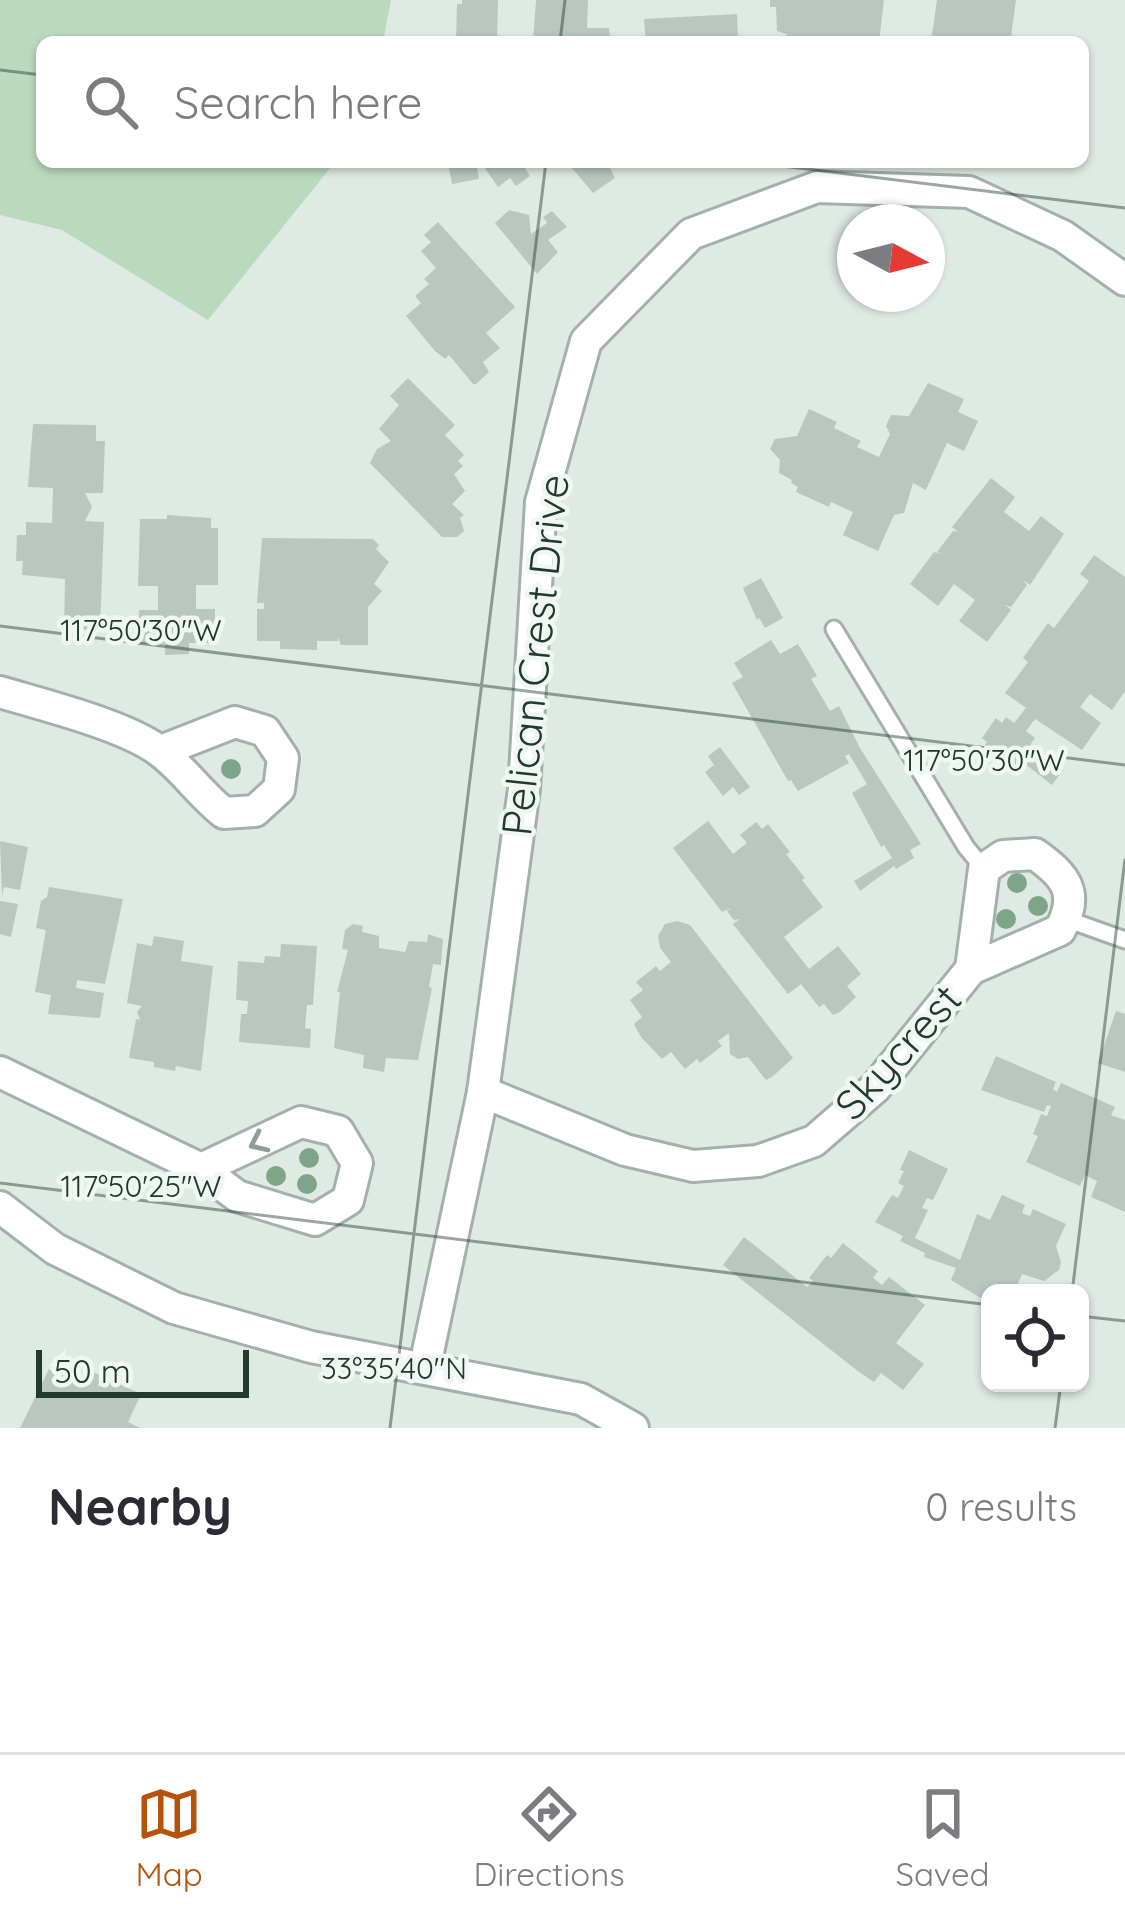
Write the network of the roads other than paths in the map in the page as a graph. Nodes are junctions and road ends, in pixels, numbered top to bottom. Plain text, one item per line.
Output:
1 (1125, 280) edge
2 (834, 629) dead end
3 (0, 692) edge
4 (161, 752) dead end
5 (984, 869) junction
6 (1066, 919) junction
7 (1125, 940) edge
8 (970, 969) junction
9 (0, 1072) edge
10 (483, 1092) junction
11 (201, 1169) junction
12 (0, 1208) edge
13 (425, 1366) junction
14 (633, 1428) edge

1 - 10 street, Pelican Crest Drive
2 - 5 lane
3 - 4 street
5 - 6 street
5 - 8 street, Skycrest
6 - 7 lane
6 - 8 street, Skycrest
8 - 10 street, Skycrest
9 - 11 street
10 - 13 street, Pelican Crest Drive
11 -> 11 street
12 - 13 street
13 - 14 street

